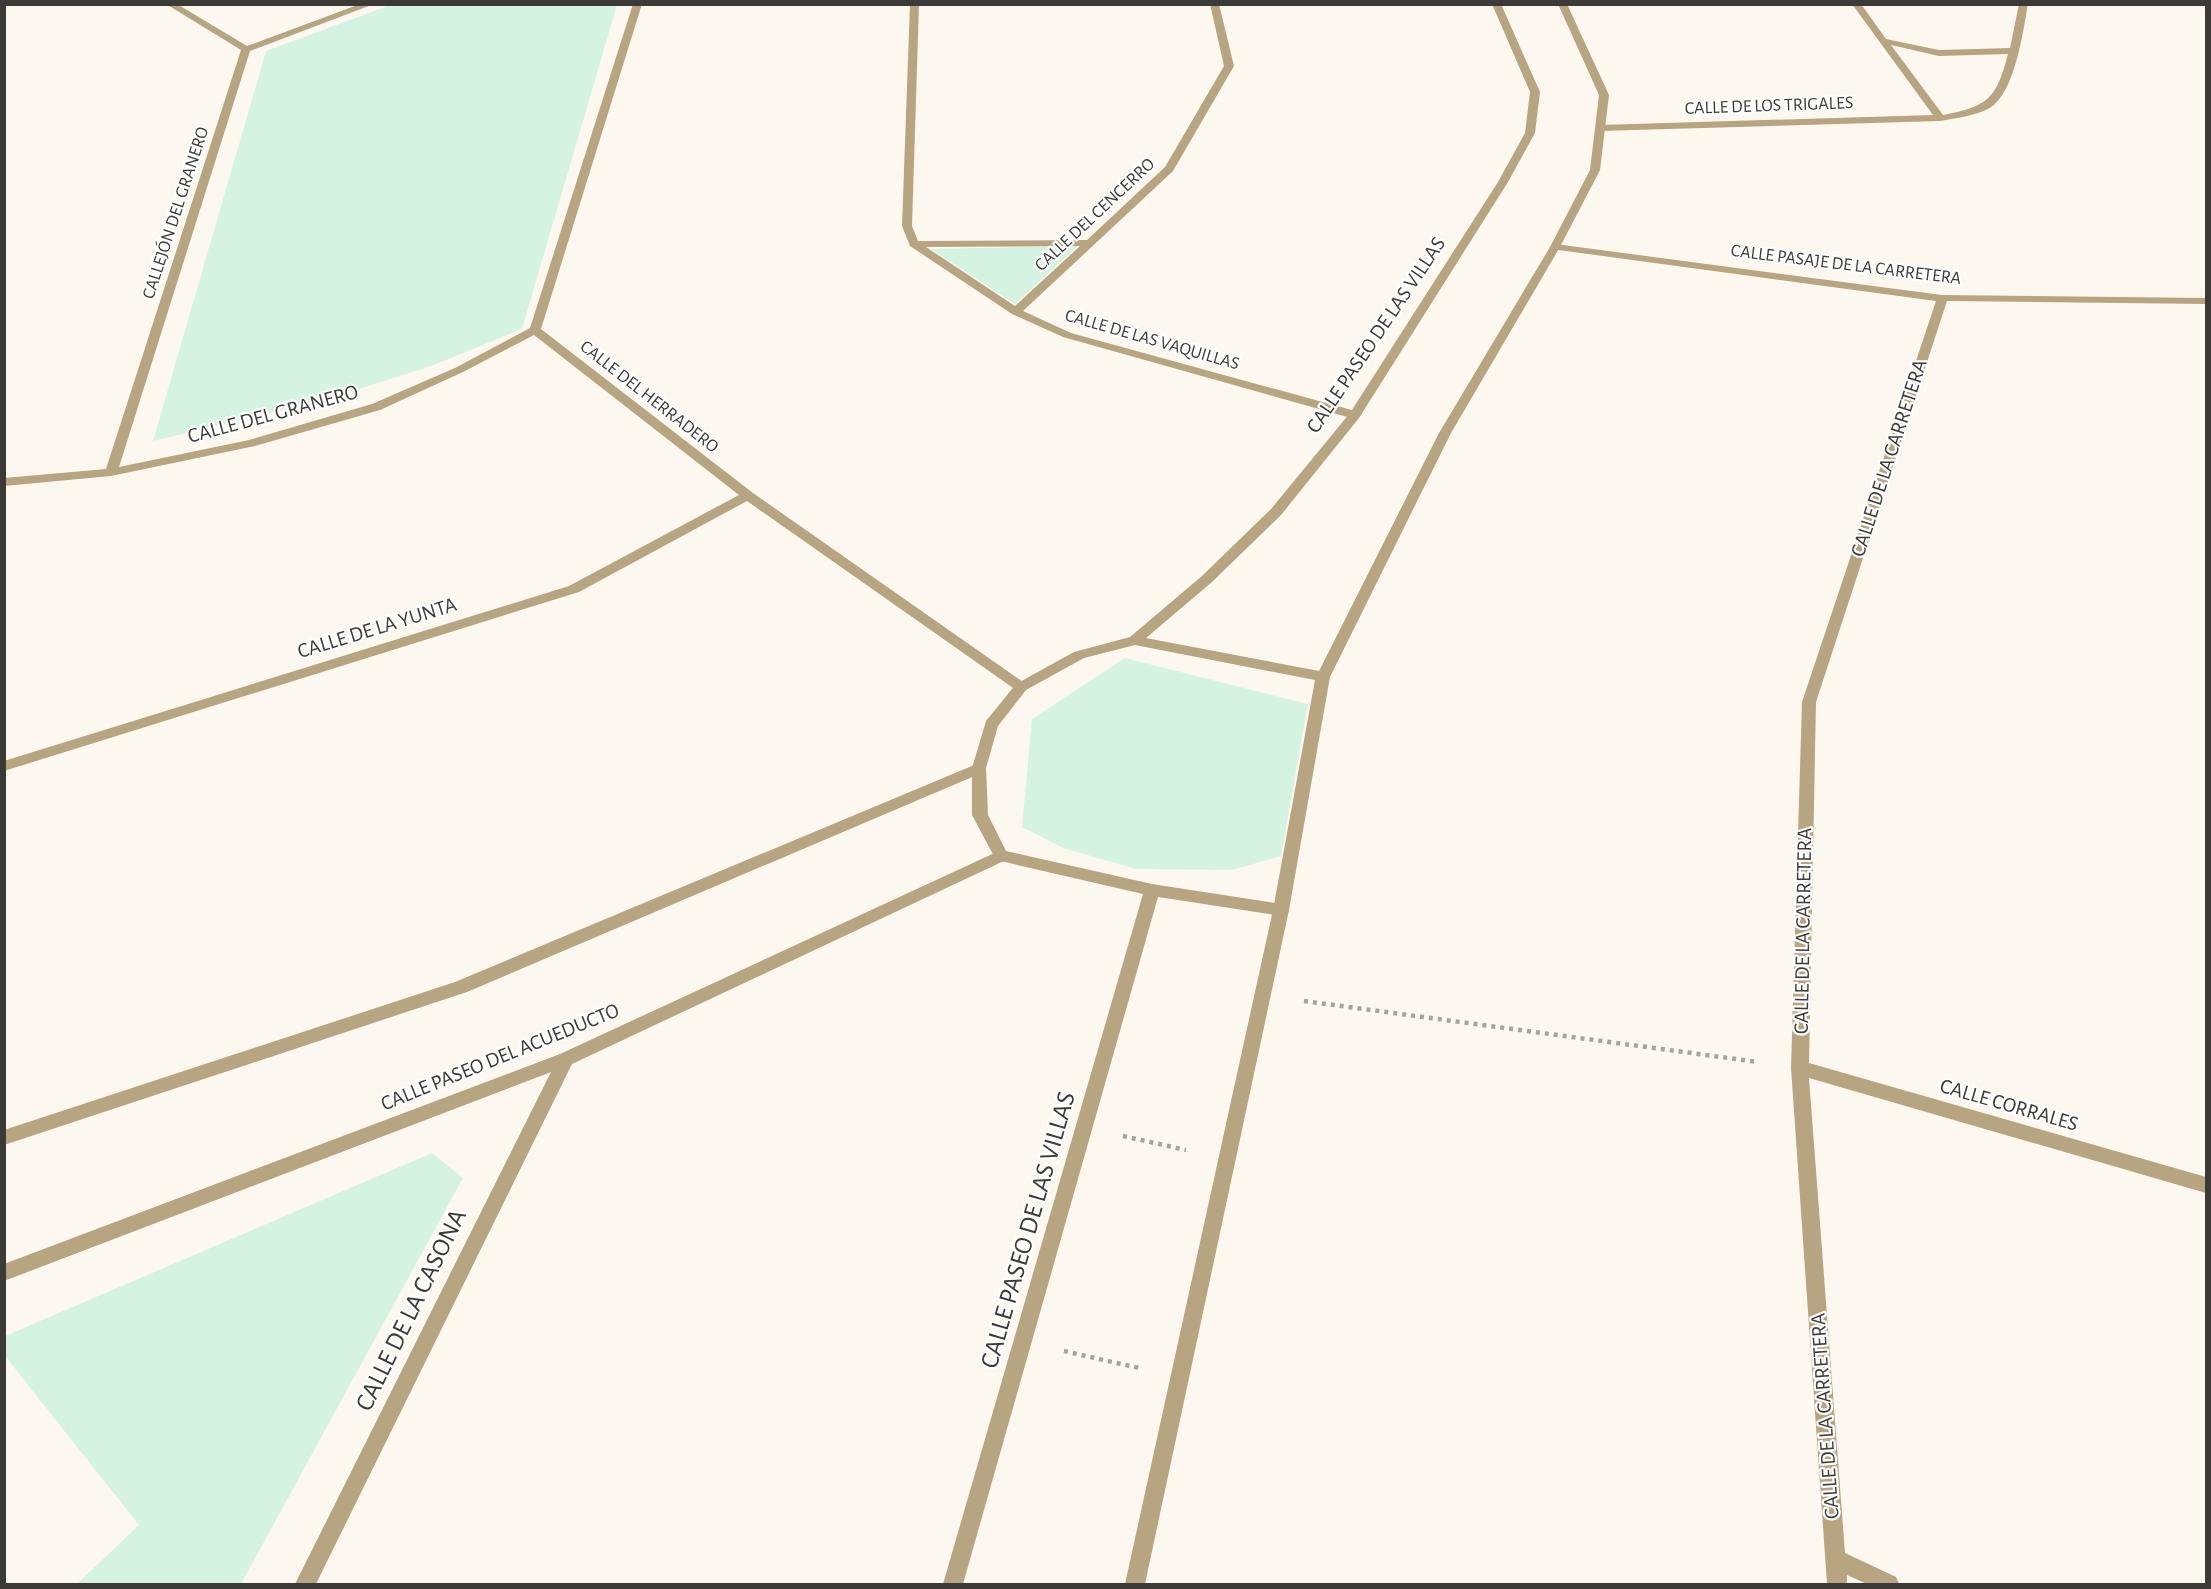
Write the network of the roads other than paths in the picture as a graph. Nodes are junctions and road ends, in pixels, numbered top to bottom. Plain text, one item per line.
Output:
1 (170, 4) edge
2 (370, 4) edge
3 (638, 4) edge
4 (915, 4) edge
5 (1215, 4) edge
6 (1496, 4) edge
7 (1562, 4) edge
8 (1856, 4) edge
9 (2024, 4) edge
10 (1884, 40) junction
11 (246, 49) junction
12 (2014, 51) junction
13 (1940, 118) junction
14 (1600, 128) junction
15 (1090, 243) junction
16 (914, 244) junction
17 (1556, 247) junction
18 (1942, 298) junction
19 (2206, 301) edge
20 (1016, 312) junction
21 (535, 330) junction
22 (1354, 414) junction
23 (111, 472) junction
24 (4, 482) edge
25 (748, 496) junction
26 (1135, 640) junction
27 (1323, 677) junction
28 (1022, 687) junction
29 (4, 766) edge
30 (979, 768) junction
31 (1001, 856) junction
32 (1152, 890) junction
33 (1281, 910) junction
34 (566, 1059) junction
35 (1800, 1068) junction
36 (4, 1138) edge
37 (2206, 1185) edge
38 (4, 1273) edge
39 (1835, 1558) junction
40 (305, 1584) edge
41 (953, 1584) edge
42 (1135, 1584) edge
43 (1837, 1584) edge
44 (1889, 1584) edge

1 - 11 street
2 - 11 street
3 - 21 street
4 - 16 street
5 - 15 street, CALLE DEL CENCERRO
6 - 22 street, CALLE PASEO DE LAS VILLAS
7 - 14 street
8 - 10 street
9 - 12 street
10 - 12 street
10 - 13 street
11 - 23 street, CALLEJÓN DEL GRANERO
12 - 13 street, CALLE DE LOS TRIGALES
13 - 14 street, CALLE DE LOS TRIGALES
14 - 17 street
15 - 16 street
15 - 20 street, CALLE DEL CENCERRO
16 - 20 street, CALLE DE LAS VAQUILLAS
17 - 18 street, CALLE PASAJE DE LA CARRETERA
17 - 27 street
18 - 19 street, CALLE PASAJE DE LA CARRETERA
18 - 35 street, CALLE DE LA CARRETERA
20 - 22 street, CALLE DE LAS VAQUILLAS
21 - 23 street, CALLE DEL GRANERO
21 - 25 street, CALLE DEL HERRADERO
22 - 26 street, CALLE PASEO DE LAS VILLAS
23 - 24 street, CALLE DEL GRANERO
25 - 28 street, CALLE DEL HERRADERO
25 - 29 street, CALLE DE LA YUNTA
26 - 27 street
26 - 28 street, CALLE PASEO DE LAS VILLAS
27 - 33 street
28 - 30 street, CALLE PASEO DE LAS VILLAS
30 - 31 street, CALLE PASEO DE LAS VILLAS
30 - 36 street
31 - 32 street
31 - 34 street, CALLE PASEO DEL ACUEDUCTO
32 - 33 street
32 - 41 street, CALLE PASEO DE LAS VILLAS
33 - 42 street
34 - 38 street, CALLE PASEO DEL ACUEDUCTO
34 - 40 street, CALLE DE LA CASONA
35 - 37 street, CALLE CORRALES
35 - 39 street, CALLE DE LA CARRETERA
39 - 43 street, CALLE DE LA CARRETERA
39 - 44 street

